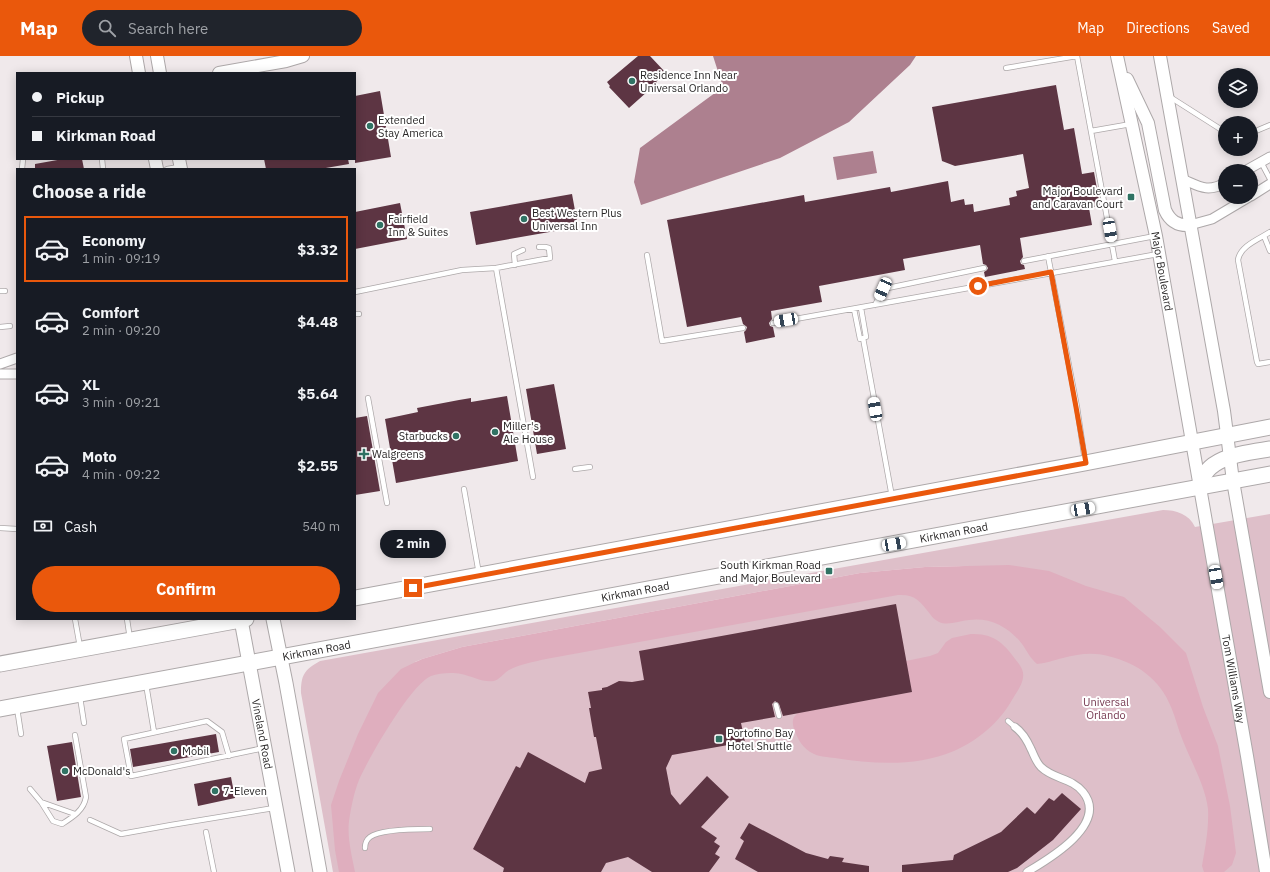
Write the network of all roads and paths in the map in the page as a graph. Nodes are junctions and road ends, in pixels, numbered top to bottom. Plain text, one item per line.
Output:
1 (136, 56) edge
2 (157, 56) edge
3 (303, 56) edge
4 (1077, 56) edge
5 (1160, 56) edge
6 (1118, 58) edge
7 (1006, 68) dead end
8 (139, 72) edge
9 (160, 72) edge
10 (225, 72) edge
11 (1167, 95) junction
12 (1132, 124) junction
13 (1270, 125) edge
14 (1218, 128) edge
15 (1091, 131) junction
16 (1258, 131) edge
17 (1270, 157) edge
18 (1260, 162) junction
19 (1257, 164) edge
20 (180, 165) edge
21 (170, 168) edge
22 (1182, 178) junction
23 (1270, 179) edge
24 (1270, 184) edge
25 (1218, 186) edge
26 (1258, 191) edge
27 (1237, 204) edge
28 (1190, 225) junction
29 (1270, 232) edge
30 (1156, 236) junction
31 (1264, 236) junction
32 (1112, 244) junction
33 (539, 247) dead end
34 (523, 250) dead end
35 (1270, 251) edge
36 (1160, 254) junction
37 (647, 255) dead end
38 (1048, 256) junction
39 (1024, 261) dead end
40 (1115, 261) junction
41 (515, 265) junction
42 (496, 268) junction
43 (984, 268) dead end
44 (1051, 272) junction
45 (356, 292) edge
46 (875, 305) junction
47 (861, 308) junction
48 (854, 309) junction
49 (773, 323) dead end
50 (10, 326) dead end
51 (0, 328) edge
52 (743, 328) dead end
53 (863, 338) junction
54 (16, 358) edge
55 (1270, 362) edge
56 (0, 364) edge
57 (0, 374) edge
58 (16, 374) edge
59 (368, 398) dead end
60 (1270, 427) edge
61 (1228, 435) junction
62 (1192, 442) junction
63 (1270, 449) edge
64 (1229, 458) junction
65 (1086, 463) junction
66 (590, 467) dead end
67 (575, 469) dead end
68 (1270, 474) edge
69 (533, 477) dead end
70 (1233, 481) junction
71 (1200, 487) junction
72 (464, 489) dead end
73 (892, 499) junction
74 (387, 503) dead end
75 (0, 528) edge
76 (16, 528) edge
77 (479, 575) junction
78 (356, 598) edge
79 (75, 620) edge
80 (127, 620) edge
81 (238, 620) edge
82 (243, 620) edge
83 (273, 620) edge
84 (130, 640) junction
85 (80, 649) junction
86 (281, 657) junction
87 (249, 663) junction
88 (0, 664) edge
89 (145, 682) junction
90 (1270, 692) edge
91 (80, 694) junction
92 (776, 705) dead end
93 (16, 706) junction
94 (0, 709) edge
95 (779, 716) dead end
96 (1008, 721) dead end
97 (84, 723) dead end
98 (1015, 727) joint
99 (154, 732) junction
100 (21, 734) dead end
101 (75, 735) dead end
102 (265, 748) junction
103 (230, 756) junction
104 (30, 789) dead end
105 (41, 802) junction
106 (276, 808) junction
107 (75, 814) junction
108 (90, 820) dead end
109 (430, 829) dead end
110 (206, 832) dead end
111 (365, 848) dead end
112 (214, 872) edge
113 (288, 872) edge
114 (320, 872) edge
115 (1027, 872) edge
116 (1266, 872) edge

1 - 8 street
2 - 9 street
3 - 10 street
4 - 7 lane
4 - 15 lane
5 - 11 street
6 - 12 street, Major Boulevard
6 - 28 street
11 - 14 lane
11 - 22 street
12 - 15 lane
12 - 30 street, Major Boulevard
13 - 16 lane
15 - 32 lane
17 - 18 street
18 - 19 street
18 - 23 lane
20 - 21 lane
22 - 25 street
22 - 28 street
24 - 26 street
27 - 28 street
28 - 61 street
29 - 31 lane
30 - 32 lane
30 - 36 street, Major Boulevard
31 - 35 lane
31 - 55 lane
32 - 38 lane
32 - 40 lane
33 - 41 lane
34 - 41 lane
36 - 40 lane
36 - 62 street, Major Boulevard
37 - 52 lane
38 - 39 lane
38 - 44 lane
40 - 44 lane
41 - 42 lane
42 - 45 lane
42 - 69 lane
43 - 46 lane
44 - 46 lane
44 - 65 lane
46 - 47 lane
47 - 48 lane
47 - 53 lane
48 - 49 lane
48 - 53 lane
50 - 51 lane
53 - 73 lane
54 - 56 street
57 - 58 street
59 - 74 lane
60 - 61 main road
61 - 62 main road
61 - 64 street
62 - 65 main road
62 - 71 street, Major Boulevard
63 - 64 main road
64 - 70 street
64 - 71 main road
65 - 73 main road
66 - 67 lane
68 - 70 main road, Kirkman Road
70 - 71 main road, Kirkman Road
70 - 90 street
71 - 86 main road, Kirkman Road
71 - 116 street, Tom Williams Way
72 - 77 lane
73 - 77 main road
75 - 76 lane
77 - 78 main road
79 - 85 lane
80 - 84 lane
81 - 84 main road
82 - 87 main road, Vineland Road
83 - 86 main road
84 - 85 main road
85 - 88 main road
86 - 87 main road, Kirkman Road
86 - 114 main road
87 - 89 main road, Kirkman Road
87 - 102 main road, Vineland Road
89 - 91 main road, Kirkman Road
89 - 99 lane
91 - 93 main road, Kirkman Road
91 - 97 lane
92 - 95 lane
93 - 94 main road, Kirkman Road
93 - 100 lane
96 - 98 lane
98 - 115 street
99 - 103 lane
99 - 103 lane
101 - 107 lane
102 - 103 lane
102 - 106 main road, Vineland Road
104 - 105 lane
105 - 107 lane
105 - 107 lane
106 - 108 lane
106 - 113 main road, Vineland Road
109 - 111 lane
110 - 112 lane

